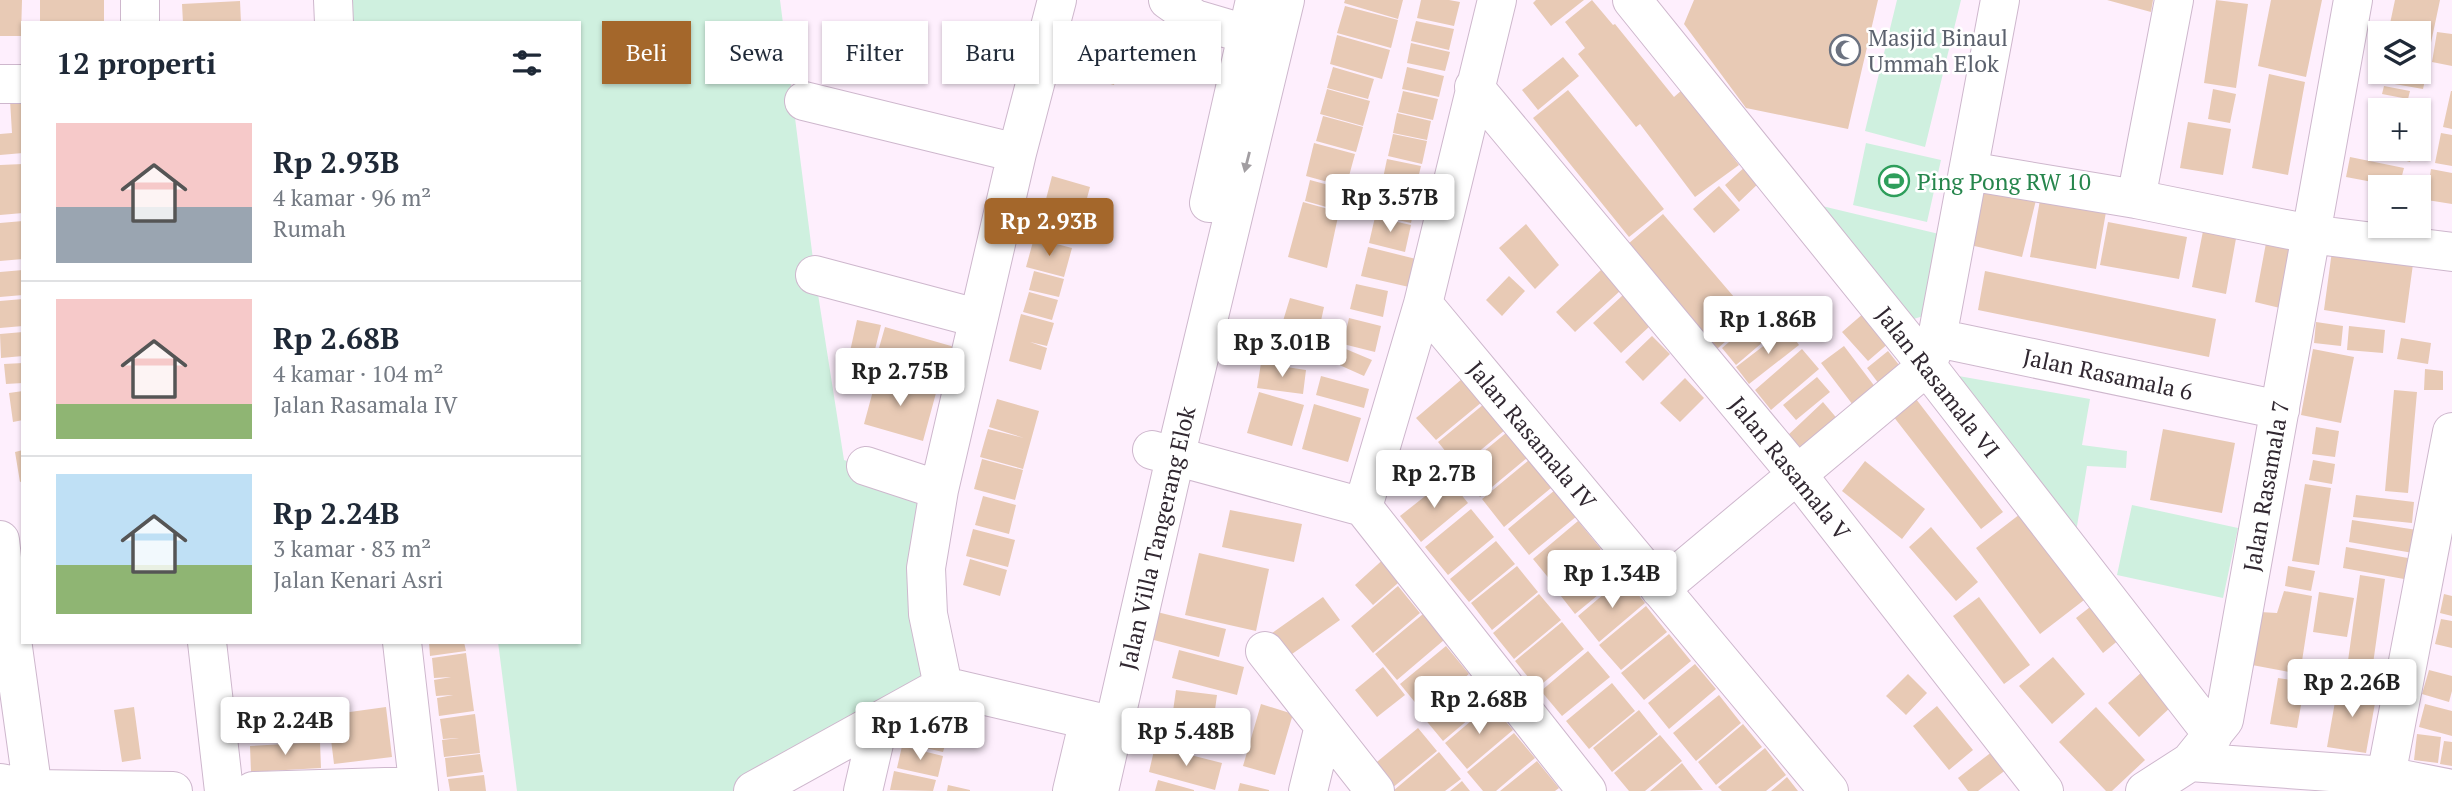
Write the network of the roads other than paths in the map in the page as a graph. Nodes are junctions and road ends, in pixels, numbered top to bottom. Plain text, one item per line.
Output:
1 (140, 0) edge
2 (333, 0) edge
3 (1057, 0) edge
4 (1168, 0) edge
5 (1497, 0) edge
6 (1632, 0) edge
7 (2000, 0) edge
8 (2174, 0) edge
9 (2353, 0) edge
10 (1259, 14) edge
11 (140, 21) edge
12 (334, 21) edge
13 (0, 84) edge
14 (21, 84) edge
15 (1474, 87) junction
16 (804, 101) dead end
17 (1017, 153) junction
18 (1968, 171) junction
19 (2136, 199) junction
20 (2309, 234) junction
21 (2452, 252) edge
22 (815, 275) dead end
23 (1423, 304) junction
24 (977, 318) junction
25 (1932, 352) junction
26 (2280, 410) junction
27 (2452, 432) edge
28 (1163, 454) junction
29 (866, 466) dead end
30 (1796, 473) junction
31 (939, 490) junction
32 (1363, 507) junction
33 (0, 540) edge
34 (1660, 589) junction
35 (3, 604) edge
36 (207, 644) edge
37 (402, 644) edge
38 (1265, 651) dead end
39 (943, 686) junction
40 (879, 722) junction
41 (1102, 722) junction
42 (1324, 726) junction
43 (2202, 749) junction
44 (2386, 776) junction
45 (22, 787) edge
46 (418, 788) edge
47 (2452, 789) edge
48 (173, 791) edge
49 (224, 791) edge
50 (253, 791) edge
51 (753, 791) edge
52 (863, 791) edge
53 (1072, 791) edge
54 (1099, 791) edge
55 (1308, 791) edge
56 (1375, 791) edge
57 (1587, 791) edge
58 (1829, 791) edge
59 (2044, 791) edge
60 (2145, 791) edge

1 - 11 street
2 - 12 street
3 - 17 street
4 - 10 street
5 - 15 street
6 - 25 street, Jalan Rasamala VI
7 - 18 street
8 - 19 street
9 - 20 street, Jalan Rasamala 7
10 - 28 street, Jalan Villa Tangerang Elok
13 - 14 street
15 - 23 street
15 - 30 street, Jalan Rasamala V
16 - 17 street
17 - 24 street
18 - 19 street
18 - 25 street
19 - 20 street
20 - 21 street
20 - 26 street, Jalan Rasamala 7
22 - 24 street
23 - 32 street
23 - 34 street, Jalan Rasamala IV
24 - 31 street
25 - 26 street, Jalan Rasamala 6
25 - 30 street
25 - 43 street, Jalan Rasamala VI
26 - 43 street, Jalan Rasamala 7
27 - 44 street
28 - 32 street
28 - 41 street, Jalan Villa Tangerang Elok
29 - 31 street
30 - 34 street
30 - 59 street, Jalan Rasamala V
31 - 39 street
32 - 57 street
33 - 35 street
34 - 58 street, Jalan Rasamala IV
35 - 45 street
36 - 49 street
37 - 46 street
38 - 42 street
39 - 40 street
39 - 41 street
40 - 51 street
40 - 52 street
41 - 53 street, Jalan Villa Tangerang Elok
41 - 54 street, Jalan Villa Tangerang Elok
42 - 55 street
42 - 56 street
43 - 44 street
43 - 60 street
44 - 47 street
45 - 48 street
46 - 50 street

